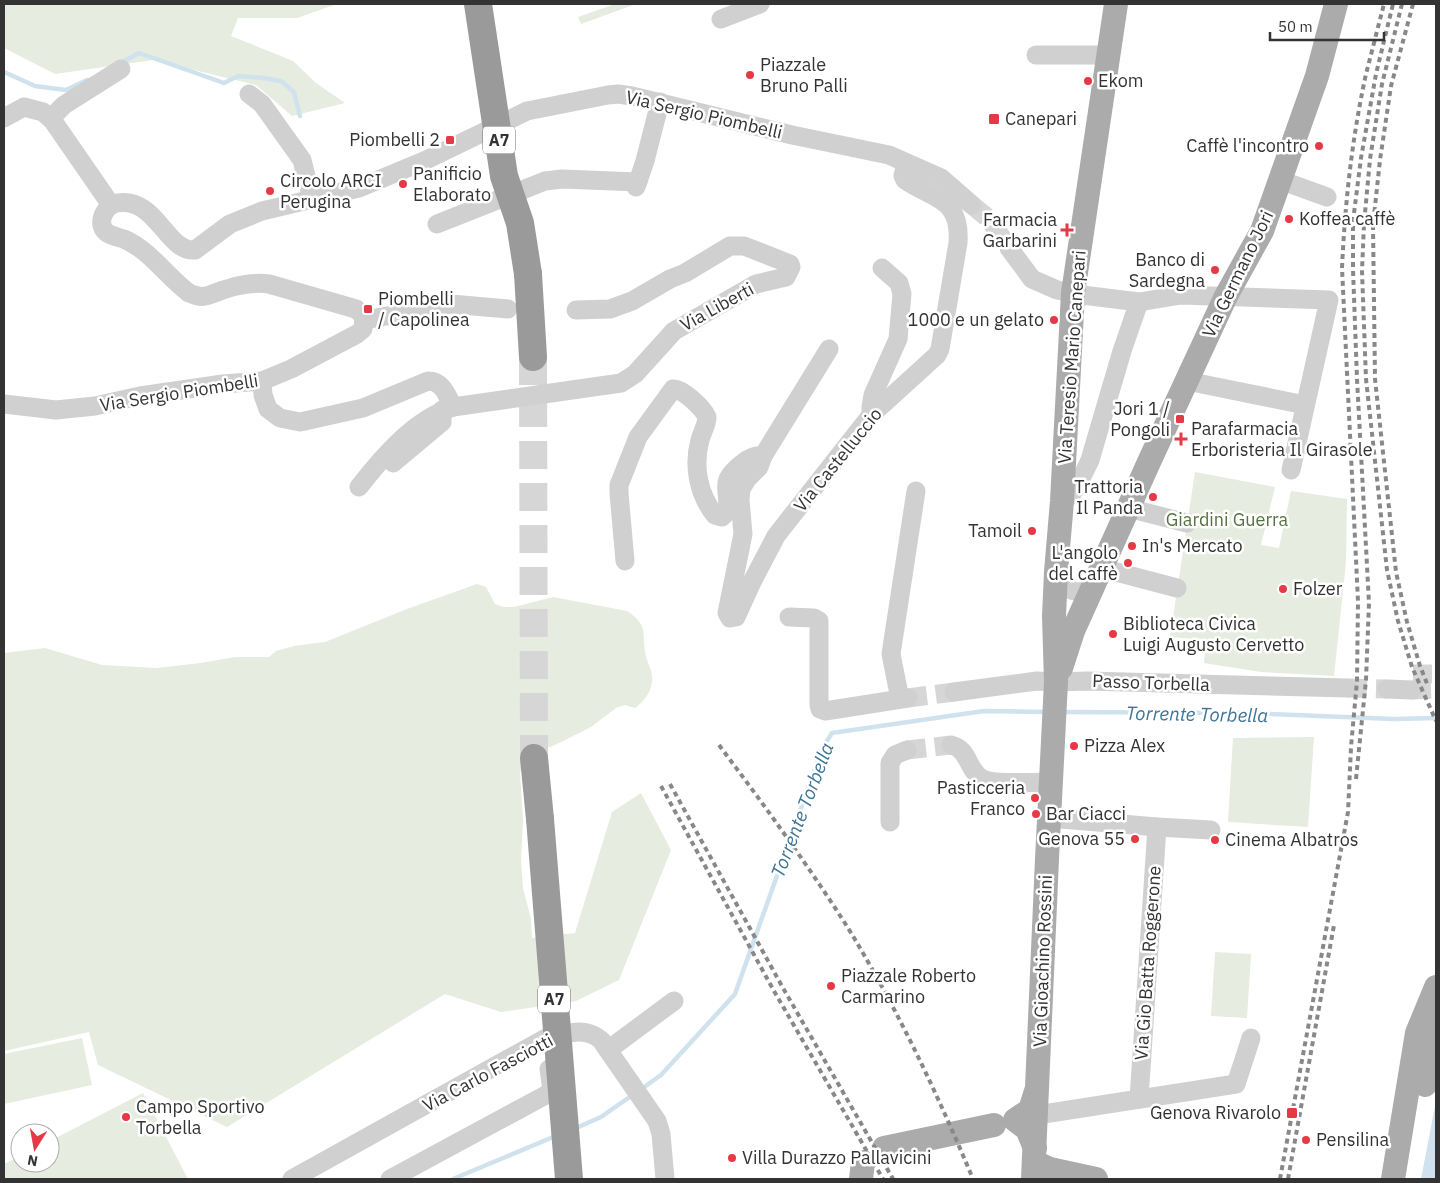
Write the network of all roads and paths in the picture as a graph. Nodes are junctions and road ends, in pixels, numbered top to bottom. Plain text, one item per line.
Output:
1 (478, 4) edge
2 (760, 4) edge
3 (1116, 4) edge
4 (1336, 4) edge
5 (721, 19) dead end
6 (1036, 55) dead end
7 (1108, 55) junction
8 (121, 69) dead end
9 (249, 94) dead end
10 (660, 102) junction
11 (4, 118) edge
12 (54, 121) junction
13 (906, 163) junction
14 (1280, 180) junction
15 (1327, 197) dead end
16 (312, 199) junction
17 (111, 204) junction
18 (972, 205) tunnel mouth
19 (437, 224) dead end
20 (1009, 248) tunnel mouth
21 (882, 268) dead end
22 (1073, 293) junction
23 (1226, 296) junction
24 (1139, 302) junction
25 (508, 308) dead end
26 (576, 310) dead end
27 (365, 320) junction
28 (829, 349) dead end
29 (532, 357) tunnel mouth
30 (262, 381) junction
31 (1187, 381) junction
32 (4, 404) edge
33 (1305, 405) junction
34 (448, 408) junction
35 (871, 415) junction
36 (763, 456) junction
37 (388, 468) dead end
38 (1291, 470) dead end
39 (359, 487) dead end
40 (916, 491) dead end
41 (1062, 501) junction
42 (1128, 508) junction
43 (1187, 523) dead end
44 (625, 560) dead end
45 (1056, 572) junction
46 (1097, 578) junction
47 (1177, 588) dead end
48 (1054, 616) junction
49 (789, 617) dead end
50 (1073, 631) junction
51 (1056, 685) junction
52 (1348, 688) tunnel mouth
53 (954, 692) tunnel mouth
54 (950, 745) dead end
55 (907, 750) tunnel mouth
56 (534, 758) tunnel mouth
57 (1051, 782) junction
58 (1049, 818) junction
59 (890, 822) dead end
60 (1157, 827) junction
61 (1211, 830) dead end
62 (1436, 987) edge
63 (674, 1001) dead end
64 (1427, 1028) edge
65 (546, 1038) junction
66 (1251, 1038) dead end
67 (612, 1052) junction
68 (1139, 1099) junction
69 (1016, 1120) junction
70 (884, 1148) dead end
71 (1034, 1163) edge
72 (292, 1179) edge
73 (390, 1179) edge
74 (569, 1179) edge
75 (665, 1179) edge
76 (1096, 1179) edge
77 (1393, 1179) edge
78 (1408, 1179) edge

1 - 29 highway, A7, bridge
2 - 5 street
3 - 7 main road, Via Teresio Mario Canepari
4 - 14 main road, Via Germano Jori
6 - 7 street
7 - 22 main road, Via Teresio Mario Canepari
8 - 12 street
9 - 16 street
10 - 13 street, Via Sergio Piombelli
10 - 16 street, Via Sergio Piombelli
10 - 19 street
11 - 12 street
12 - 17 street
13 - 18 street, Via Sergio Piombelli
13 - 35 street, Via Castelluccio
14 - 15 street
14 - 23 main road, Via Germano Jori
16 - 17 street, Via Sergio Piombelli
17 - 27 street
20 - 22 street
21 - 35 street
22 - 24 street
22 - 41 main road, Via Teresio Mario Canepari
23 - 24 street
23 - 31 main road, Via Germano Jori
23 - 33 street
24 - 41 street
25 - 27 street
26 - 34 street, Via Liberti
27 - 30 street, Via Sergio Piombelli
28 - 36 street, Via Castelluccio
30 - 32 street, Via Sergio Piombelli
30 - 34 street
31 - 33 street
31 - 42 main road, Via Germano Jori
33 - 38 street
34 - 37 street
34 - 39 street, Via Liberti
35 - 36 street, Via Castelluccio
36 - 44 street
40 - 49 street
41 - 45 main road, Via Teresio Mario Canepari
42 - 43 street
42 - 46 main road, Via Germano Jori
45 - 46 street
45 - 48 main road, Via Teresio Mario Canepari
46 - 47 street
46 - 50 main road, Via Germano Jori
48 - 50 street
48 - 51 main road, Via Teresio Mario Canepari
50 - 51 main road, Via Germano Jori
51 - 52 street, Passo Torbella
51 - 53 street, Passo Torbella
51 - 57 main road, Via Gioachino Rossini
54 - 57 street
55 - 59 street
56 - 74 highway, A7, bridge
57 - 58 main road, Via Gioachino Rossini
58 - 60 street
58 - 69 main road, Via Gioachino Rossini
60 - 61 street
60 - 68 street, Via Gio Batta Roggerone
62 - 64 main road
63 - 67 street
64 - 77 main road
64 - 78 main road
65 - 67 street, Via Carlo Fasciotti
65 - 72 street, Via Carlo Fasciotti
65 - 73 street
66 - 68 street
67 - 75 street, Via Carlo Fasciotti
68 - 69 street
69 - 70 main road
69 - 71 main road
71 - 76 main road

